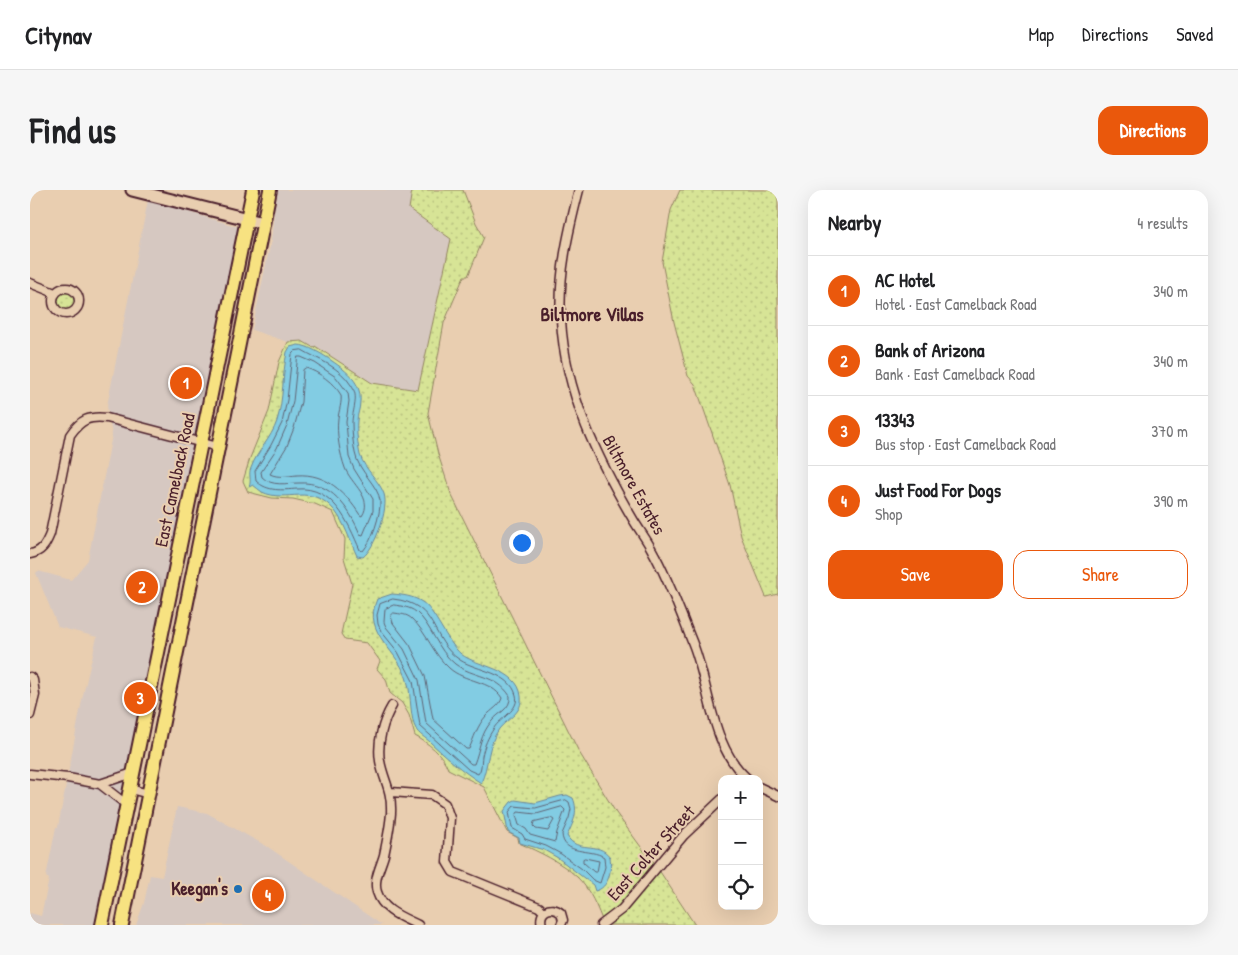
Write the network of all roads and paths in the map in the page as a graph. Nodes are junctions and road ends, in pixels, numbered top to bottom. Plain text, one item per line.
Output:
1 (132, 190) edge
2 (253, 190) edge
3 (270, 190) edge
4 (579, 190) edge
5 (247, 218) junction
6 (263, 223) junction
7 (30, 283) edge
8 (55, 293) dead end
9 (200, 443) junction
10 (218, 447) junction
11 (33, 553) edge
12 (157, 657) junction
13 (176, 660) junction
14 (31, 678) edge
15 (392, 706) dead end
16 (30, 715) edge
17 (133, 773) junction
18 (30, 774) edge
19 (743, 775) edge
20 (100, 784) junction
21 (130, 789) junction
22 (763, 789) edge
23 (390, 792) junction
24 (149, 794) junction
25 (778, 796) edge
26 (718, 802) edge
27 (127, 805) junction
28 (544, 912) junction
29 (102, 925) edge
30 (122, 925) edge
31 (418, 925) edge
32 (542, 925) edge
33 (561, 925) edge
34 (601, 925) edge

1 - 5 street
2 - 5 main road, East Camelback Road
3 - 6 main road, East Camelback Road
4 - 19 street, Biltmore Estates
5 - 6 street
5 - 9 main road, East Camelback Road
6 - 10 main road, East Camelback Road
7 - 8 street
9 - 10 street
9 - 11 street
9 - 12 main road, East Camelback Road
10 - 13 main road, East Camelback Road
12 - 13 main road
12 - 17 main road, East Camelback Road
13 - 24 main road, East Camelback Road
14 - 16 street
15 - 23 street
17 - 20 street
17 - 21 main road, East Camelback Road
18 - 20 street
20 - 27 street
21 - 24 street
21 - 27 main road, East Camelback Road
22 - 25 street
23 - 28 street
23 - 31 street
24 - 30 main road, East Camelback Road
26 - 34 street, East Colter Street
27 - 29 main road, East Camelback Road
28 - 32 street
28 - 33 street

